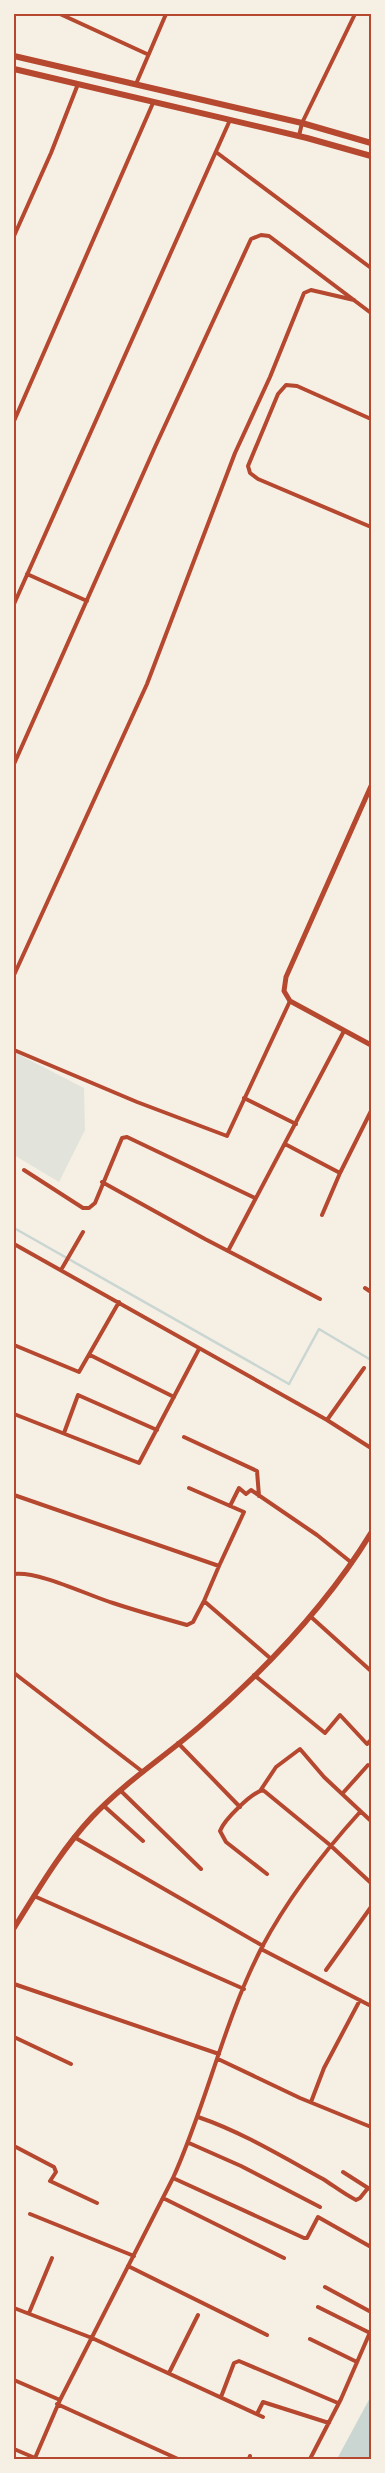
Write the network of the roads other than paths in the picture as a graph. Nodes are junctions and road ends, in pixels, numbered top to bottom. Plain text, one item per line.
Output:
1 (60, 14) edge
2 (166, 14) edge
3 (355, 14) edge
4 (147, 54) junction
5 (14, 56) edge
6 (14, 69) edge
7 (105, 77) junction
8 (78, 84) junction
9 (136, 84) junction
10 (102, 89) junction
11 (153, 103) junction
12 (230, 120) junction
13 (302, 123) junction
14 (299, 136) junction
15 (371, 142) edge
16 (216, 152) junction
17 (371, 156) edge
18 (14, 236) edge
19 (371, 268) edge
20 (354, 300) junction
21 (371, 312) edge
22 (371, 419) edge
23 (14, 421) edge
24 (371, 527) edge
25 (27, 574) junction
26 (87, 601) junction
27 (14, 604) edge
28 (14, 764) edge
29 (371, 786) edge
30 (14, 975) edge
31 (290, 1001) junction
32 (344, 1030) junction
33 (371, 1045) edge
34 (14, 1050) edge
35 (244, 1098) junction
36 (371, 1111) edge
37 (296, 1124) junction
38 (286, 1144) junction
39 (24, 1170) dead end
40 (340, 1173) junction
41 (102, 1182) junction
42 (255, 1198) junction
43 (322, 1215) dead end
44 (83, 1232) dead end
45 (14, 1244) edge
46 (228, 1251) junction
47 (62, 1269) junction
48 (365, 1288) dead end
49 (371, 1292) edge
50 (320, 1299) dead end
51 (119, 1302) junction
52 (14, 1345) edge
53 (198, 1349) junction
54 (90, 1355) junction
55 (364, 1368) dead end
56 (174, 1397) junction
57 (14, 1414) edge
58 (327, 1420) junction
59 (157, 1430) junction
60 (64, 1433) junction
61 (184, 1437) dead end
62 (371, 1448) edge
63 (189, 1488) dead end
64 (14, 1495) edge
65 (259, 1496) junction
66 (230, 1506) junction
67 (371, 1534) edge
68 (352, 1564) junction
69 (219, 1566) junction
70 (14, 1574) edge
71 (204, 1601) junction
72 (310, 1616) junction
73 (270, 1658) junction
74 (371, 1672) edge
75 (14, 1673) edge
76 (254, 1676) junction
77 (371, 1740) edge
78 (178, 1743) junction
79 (368, 1765) dead end
80 (143, 1772) junction
81 (121, 1791) junction
82 (260, 1791) junction
83 (342, 1794) junction
84 (104, 1806) junction
85 (240, 1807) junction
86 (360, 1812) junction
87 (371, 1822) edge
88 (74, 1837) junction
89 (143, 1841) dead end
90 (330, 1845) junction
91 (201, 1869) dead end
92 (267, 1874) dead end
93 (371, 1883) edge
94 (34, 1896) junction
95 (371, 1907) edge
96 (14, 1928) edge
97 (262, 1948) junction
98 (326, 1970) dead end
99 (14, 1984) edge
100 (244, 1989) junction
101 (360, 2000) junction
102 (371, 2006) edge
103 (14, 2037) edge
104 (219, 2056) junction
105 (71, 2064) dead end
106 (310, 2102) junction
107 (198, 2117) junction
108 (371, 2127) edge
109 (188, 2144) junction
110 (14, 2146) edge
111 (343, 2172) dead end
112 (173, 2178) junction
113 (370, 2189) edge
114 (163, 2198) junction
115 (98, 2203) dead end
116 (320, 2207) dead end
117 (30, 2214) dead end
118 (371, 2247) edge
119 (134, 2256) junction
120 (52, 2258) dead end
121 (284, 2258) dead end
122 (128, 2266) junction
123 (325, 2287) dead end
124 (14, 2308) edge
125 (318, 2308) dead end
126 (371, 2312) edge
127 (29, 2313) junction
128 (198, 2315) dead end
129 (371, 2332) edge
130 (267, 2335) dead end
131 (92, 2338) junction
132 (310, 2340) dead end
133 (357, 2362) junction
134 (169, 2373) junction
135 (14, 2380) edge
136 (221, 2397) junction
137 (58, 2402) junction
138 (338, 2404) junction
139 (256, 2414) junction
140 (263, 2417) dead end
141 (329, 2424) junction
142 (14, 2449) edge
143 (36, 2459) edge
144 (178, 2459) edge
145 (310, 2459) edge

1 - 4 street
2 - 4 street
3 - 13 street
4 - 9 street
5 - 7 highway
6 - 8 highway
7 - 9 highway
7 - 10 highway
8 - 10 highway
8 - 18 street
9 - 13 highway
10 - 11 highway
11 - 12 highway
11 - 23 street
12 - 14 highway
12 - 16 street
13 - 14 street
13 - 15 highway
14 - 17 highway
16 - 19 street
16 - 25 street
20 - 21 street
20 - 26 street
20 - 30 street
22 - 24 street
25 - 26 street
25 - 27 street
26 - 28 street
29 - 31 street
31 - 32 street
31 - 35 street
32 - 33 street
32 - 37 street
34 - 35 street
35 - 37 street
36 - 40 street
37 - 38 street
38 - 40 street
38 - 42 street
39 - 41 street
40 - 43 street
41 - 42 street
41 - 46 street
42 - 46 street
44 - 47 street
45 - 47 street
46 - 50 street
47 - 51 street
48 - 49 street
51 - 53 street
51 - 54 street
52 - 54 street
53 - 56 street
53 - 58 street
54 - 56 street
55 - 58 street
56 - 59 street
57 - 60 street
58 - 62 street
59 - 60 street
59 - 60 street
61 - 65 street
63 - 66 street
64 - 69 street
65 - 66 street
65 - 68 street
66 - 69 street
67 - 68 main road
68 - 72 main road
69 - 71 street
70 - 71 street
71 - 73 street
72 - 73 main road
72 - 74 street
73 - 76 main road
75 - 80 street
76 - 77 street
76 - 78 main road
78 - 80 main road
78 - 85 street
79 - 83 street
80 - 81 main road
81 - 84 main road
81 - 91 street
82 - 83 street
82 - 85 street
82 - 90 street
83 - 86 street
84 - 88 main road
84 - 89 street
85 - 92 street
86 - 87 street
86 - 90 street
88 - 94 main road
88 - 97 street
90 - 93 street
90 - 97 street
94 - 96 main road
94 - 100 street
95 - 98 street
97 - 100 street
97 - 101 street
99 - 104 street
100 - 104 street
101 - 102 street
101 - 106 street
103 - 105 street
104 - 106 street
104 - 107 street
106 - 108 street
107 - 109 street
107 - 113 street
109 - 112 street
109 - 116 street
110 - 115 street
111 - 113 street
112 - 114 street
112 - 118 street
114 - 119 street
114 - 121 street
117 - 119 street
119 - 122 street
120 - 127 street
122 - 130 street
122 - 131 street
123 - 126 street
124 - 127 street
125 - 129 street
127 - 131 street
128 - 134 street
129 - 133 street
131 - 134 street
131 - 137 street
132 - 133 street
133 - 138 street
134 - 136 street
135 - 137 street
136 - 138 street
136 - 139 street
137 - 143 street
137 - 144 street
138 - 141 street
139 - 140 street
139 - 141 street
141 - 145 street
142 - 143 street

